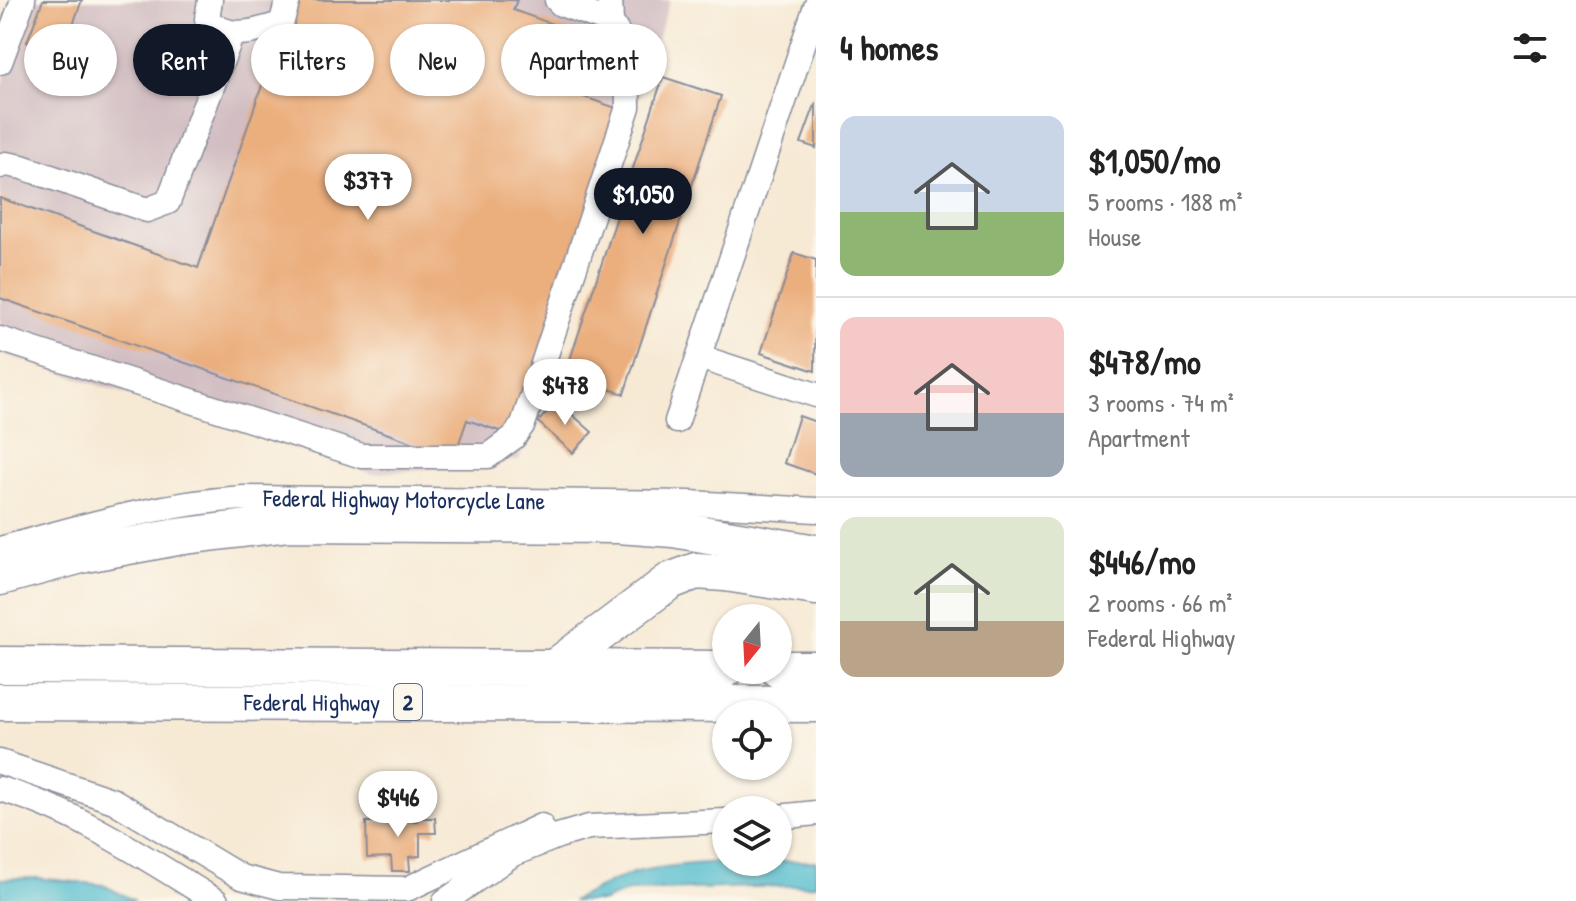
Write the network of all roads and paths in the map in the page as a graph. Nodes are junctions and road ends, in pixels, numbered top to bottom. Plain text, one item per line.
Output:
1 (23, 0) edge
2 (210, 0) edge
3 (288, 0) edge
4 (557, 0) edge
5 (816, 6) edge
6 (610, 11) edge
7 (211, 24) edge
8 (235, 33) edge
9 (0, 62) edge
10 (208, 96) edge
11 (0, 166) edge
12 (0, 339) edge
13 (699, 357) junction
14 (816, 395) edge
15 (677, 421) dead end
16 (563, 502) junction
17 (621, 503) junction
18 (816, 510) edge
19 (673, 529) junction
20 (816, 540) edge
21 (0, 549) edge
22 (816, 553) edge
23 (0, 577) edge
24 (816, 587) edge
25 (0, 665) edge
26 (554, 668) junction
27 (712, 669) edge
28 (792, 669) edge
29 (816, 669) edge
30 (0, 702) edge
31 (816, 704) edge
32 (0, 762) edge
33 (0, 789) edge
34 (816, 813) edge
35 (792, 816) edge
36 (712, 822) edge
37 (541, 826) dead end
38 (216, 901) edge
39 (445, 901) edge

1 - 9 lane
2 - 7 lane
3 - 8 lane
4 - 6 lane
5 - 13 lane
6 - 12 lane
10 - 11 lane
13 - 14 lane
13 - 15 lane
16 - 17 lane, Federal Highway Motorcycle Lane
16 - 19 lane
16 - 21 lane, Federal Highway Motorcycle Lane
17 - 18 lane, Federal Highway Motorcycle Lane
17 - 20 lane
19 - 22 highway
19 - 23 highway
24 - 26 highway
25 - 26 highway, Federal Highway / 2
26 - 27 highway, Federal Highway / 2
28 - 29 highway
30 - 31 highway, Federal Highway / 2
32 - 37 lane
33 - 38 lane
34 - 35 lane
36 - 39 lane

